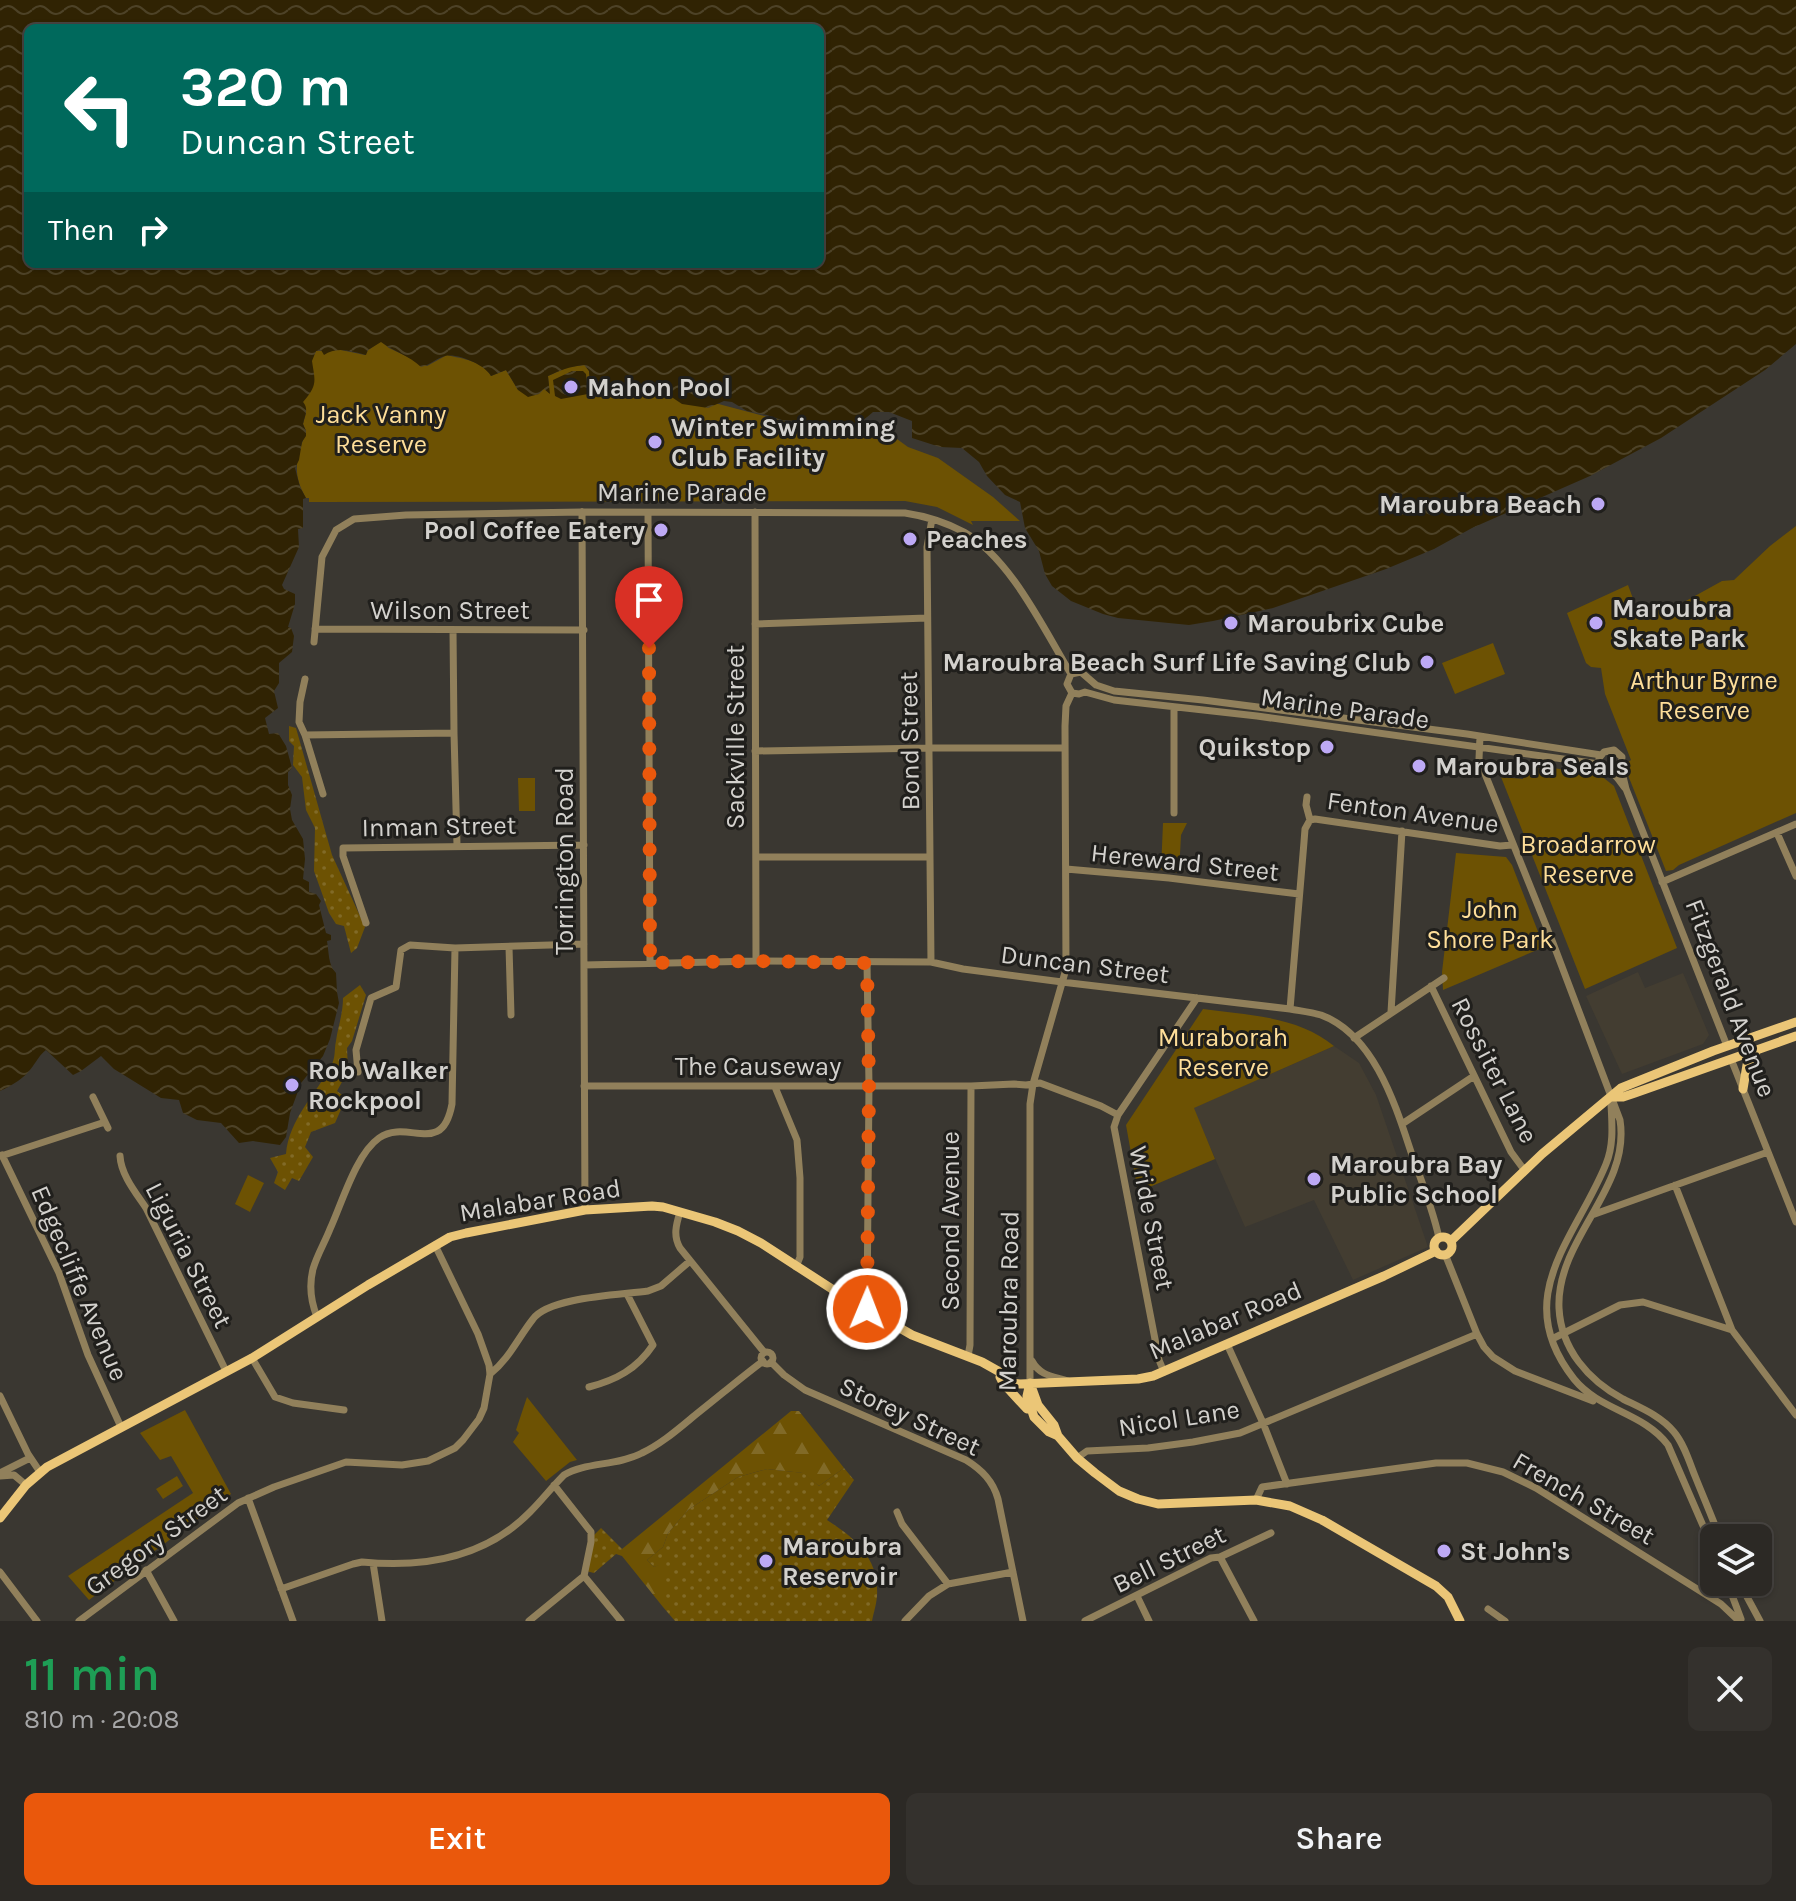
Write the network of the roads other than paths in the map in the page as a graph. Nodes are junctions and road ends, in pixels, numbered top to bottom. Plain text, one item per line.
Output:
1 (582, 512) junction
2 (755, 512) junction
3 (648, 513) junction
4 (932, 519) junction
5 (927, 618) junction
6 (755, 624) junction
7 (315, 629) junction
8 (453, 630) junction
9 (584, 630) junction
10 (314, 642) dead end
11 (1071, 674) junction
12 (305, 679) dead end
13 (1089, 680) junction
14 (1085, 692) junction
15 (1072, 693) junction
16 (1174, 707) junction
17 (454, 733) junction
18 (305, 735) junction
19 (1480, 736) junction
20 (1479, 747) junction
21 (929, 748) junction
22 (1065, 748) junction
23 (755, 751) junction
24 (1601, 755) junction
25 (1599, 764) junction
26 (1621, 768) junction
27 (1613, 774) junction
28 (1626, 789) junction
29 (323, 794) dead end
30 (1307, 797) dead end
31 (1174, 813) dead end
32 (1310, 820) junction
33 (1796, 824) edge
34 (1402, 831) junction
35 (1777, 833) junction
36 (457, 845) junction
37 (584, 845) junction
38 (1512, 845) junction
39 (756, 857) junction
40 (930, 857) junction
41 (1066, 869) junction
42 (1796, 876) edge
43 (1662, 882) junction
44 (1299, 894) junction
45 (366, 923) dead end
46 (584, 944) junction
47 (509, 947) junction
48 (455, 948) junction
49 (756, 961) junction
50 (931, 962) junction
51 (650, 963) junction
52 (867, 963) junction
53 (584, 965) junction
54 (1444, 978) dead end
55 (1063, 982) junction
56 (1431, 986) junction
57 (1197, 998) junction
58 (1290, 1009) junction
59 (1391, 1012) junction
60 (511, 1015) dead end
61 (1796, 1022) edge
62 (1796, 1036) edge
63 (1354, 1038) junction
64 (1727, 1046) junction
65 (1757, 1050) junction
66 (1731, 1059) junction
67 (358, 1072) dead end
68 (1474, 1076) junction
69 (1033, 1084) junction
70 (869, 1085) junction
71 (584, 1086) junction
72 (971, 1086) junction
73 (775, 1087) junction
74 (1743, 1089) junction
75 (93, 1097) dead end
76 (1611, 1097) junction
77 (1118, 1115) junction
78 (1402, 1124) junction
79 (1768, 1152) junction
80 (1, 1156) edge
81 (120, 1156) dead end
82 (1525, 1171) junction
83 (1675, 1185) junction
84 (585, 1210) junction
85 (680, 1212) junction
86 (1592, 1215) junction
87 (1796, 1222) edge
88 (1439, 1238) junction
89 (1451, 1241) junction
90 (435, 1245) junction
91 (1440, 1253) junction
92 (690, 1261) junction
93 (796, 1267) junction
94 (627, 1294) junction
95 (867, 1309) junction
96 (317, 1317) junction
97 (1732, 1330) junction
98 (1564, 1333) junction
99 (1477, 1334) junction
100 (1552, 1339) junction
101 (1227, 1344) junction
102 (968, 1356) junction
103 (252, 1358) junction
104 (766, 1359) junction
105 (1031, 1359) junction
106 (1585, 1370) junction
107 (226, 1371) junction
108 (998, 1371) junction
109 (1164, 1372) junction
110 (490, 1374) junction
111 (1573, 1378) junction
112 (1070, 1381) junction
113 (1030, 1383) junction
114 (1555, 1385) junction
115 (589, 1387) dead end
116 (0, 1396) edge
117 (1614, 1409) junction
118 (344, 1410) dead end
119 (1796, 1415) edge
120 (1034, 1417) junction
121 (1263, 1423) junction
122 (121, 1427) junction
123 (1058, 1436) junction
124 (30, 1458) junction
125 (1077, 1458) junction
126 (40, 1472) junction
127 (0, 1474) edge
128 (1287, 1484) junction
129 (26, 1485) junction
130 (554, 1485) junction
131 (248, 1498) junction
132 (1256, 1500) junction
133 (897, 1512) dead end
134 (0, 1518) edge
135 (1702, 1524) edge
136 (1714, 1524) edge
137 (1271, 1533) dead end
138 (1220, 1557) junction
139 (373, 1563) junction
140 (146, 1570) junction
141 (0, 1572) edge
142 (1013, 1572) junction
143 (584, 1576) junction
144 (948, 1584) junction
145 (281, 1589) junction
146 (1137, 1596) junction
147 (1732, 1596) edge
148 (1747, 1596) edge
149 (1488, 1609) dead end
150 (37, 1621) edge
151 (79, 1621) edge
152 (174, 1621) edge
153 (293, 1621) edge
154 (382, 1621) edge
155 (529, 1621) edge
156 (621, 1621) edge
157 (905, 1621) edge
158 (1023, 1621) edge
159 (1085, 1621) edge
160 (1149, 1621) edge
161 (1254, 1621) edge
162 (1460, 1621) edge
163 (1505, 1621) edge
164 (1741, 1621) edge
165 (1760, 1621) edge

1 - 3 street, Marine Parade
1 - 7 street, Marine Parade
1 - 9 street, Torrington Road
2 - 3 street, Marine Parade
2 - 4 street, Marine Parade
2 - 6 street, Sackville Street
3 - 51 street
4 - 5 street, Bond Street
4 - 11 street, Marine Parade
5 - 6 street
5 - 21 street, Bond Street
6 - 23 street, Sackville Street
7 - 8 street, Wilson Street
7 - 10 street, Marine Parade
8 - 9 street, Wilson Street
8 - 17 street
9 - 37 street, Torrington Road
11 - 13 street
11 - 15 street
12 - 18 street
13 - 14 street
13 - 19 street, Marine Parade
14 - 15 street
14 - 16 street, Marine Parade
15 - 22 street, Maroubra Road
16 - 20 street, Marine Parade
16 - 31 street
17 - 18 street
17 - 36 street
18 - 29 street
19 - 20 street
19 - 24 street, Marine Parade
20 - 25 street, Marine Parade
20 - 38 street
21 - 22 street
21 - 23 street
21 - 40 street, Bond Street
22 - 41 street, Maroubra Road
23 - 39 street, Sackville Street
24 - 25 street
24 - 26 street
25 - 27 street
26 - 27 street
26 - 28 street, Fitzgerald Avenue
27 - 28 street, Fitzgerald Avenue
28 - 43 street, Fitzgerald Avenue
30 - 32 street
32 - 34 street, Fenton Avenue
32 - 44 street
33 - 35 street
34 - 38 street, Fenton Avenue
34 - 59 street
35 - 42 street
35 - 43 street
36 - 37 street, Inman Street
36 - 45 street, Inman Street
37 - 46 street, Torrington Road
38 - 76 street
39 - 40 street
39 - 49 street, Sackville Street
40 - 50 street, Bond Street
41 - 44 street, Hereward Street
41 - 55 street, Maroubra Road
43 - 64 street, Fitzgerald Avenue
44 - 58 street
46 - 47 street
46 - 53 street, Torrington Road
47 - 48 street
47 - 60 street
48 - 67 street
48 - 96 street
49 - 51 street, Duncan Street
49 - 52 street, Duncan Street
50 - 52 street, Duncan Street
50 - 55 street, Duncan Street
51 - 53 street, Duncan Street
52 - 70 street
53 - 71 street, Torrington Road
54 - 56 street
55 - 57 street, Duncan Street
55 - 69 street, Maroubra Road
56 - 59 street
56 - 68 street, Rossiter Lane
57 - 58 street, Duncan Street
57 - 77 street, Wride Street
58 - 63 street, Duncan Street
59 - 63 street
61 - 64 main road
62 - 65 main road
63 - 78 street, Duncan Street
64 - 66 main road, Fitzgerald Avenue
64 - 76 main road
65 - 66 main road
65 - 74 main road
66 - 74 street, Fitzgerald Avenue
66 - 76 main road
68 - 78 street
68 - 82 street, Rossiter Lane
69 - 72 street, The Causeway
69 - 77 street, The Causeway
69 - 105 street, Maroubra Road
70 - 72 street, The Causeway
70 - 73 street, The Causeway
70 - 95 street
71 - 73 street, The Causeway
71 - 84 street, Torrington Road
72 - 102 street, Second Avenue
73 - 93 street
74 - 79 street, Fitzgerald Avenue
75 - 80 street
76 - 82 main road
76 - 86 street
76 - 100 street
77 - 109 street, Wride Street
78 - 88 street, Duncan Street
79 - 83 street
79 - 87 street, Fitzgerald Avenue
80 - 122 street, Edgecliffe Avenue
81 - 107 street, Liguria Street
82 - 89 main road
83 - 86 street
83 - 97 street
84 - 85 main road, Malabar Road
84 - 90 main road, Malabar Road
85 - 92 street, Storey Street
85 - 93 main road, Malabar Road
86 - 98 street
88 - 89 main road
88 - 91 main road
89 - 91 main road
90 - 96 main road, Malabar Road
90 - 110 street, Gregory Street
91 - 99 street
91 - 101 main road, Malabar Road
92 - 94 street
92 - 104 street, Storey Street
93 - 95 main road, Malabar Road
94 - 110 street
94 - 115 street
95 - 102 main road, Malabar Road
96 - 103 main road, Malabar Road
97 - 98 street
97 - 119 street
98 - 100 street
98 - 106 street
99 - 114 street
99 - 121 street, Nicol Lane
100 - 111 street
101 - 109 main road, Malabar Road
101 - 121 street
102 - 108 main road, Malabar Road
103 - 107 main road, Malabar Road
103 - 118 street
104 - 130 street
104 - 142 street, Storey Street
105 - 112 street
105 - 113 street, Maroubra Road
106 - 111 street
106 - 136 street
107 - 122 main road, Malabar Road
108 - 113 main road, Malabar Road
108 - 120 main road
109 - 112 main road, Malabar Road
110 - 131 street, Gregory Street
111 - 114 street
111 - 117 street
112 - 113 main road, Malabar Road
113 - 120 main road, Maroubra Road
113 - 123 main road
114 - 117 street
116 - 124 street
117 - 135 street
120 - 123 main road, Maroubra Road
121 - 125 street, Nicol Lane
121 - 128 street
122 - 126 main road, Malabar Road
123 - 125 main road, Maroubra Road
124 - 126 street
124 - 127 street
125 - 132 main road, Maroubra Road
126 - 129 main road, Malabar Road
127 - 129 street
128 - 132 street, French Street
128 - 164 street, French Street
129 - 134 main road, Malabar Road
130 - 139 street
130 - 143 street
131 - 140 street, Gregory Street
131 - 145 street
132 - 162 main road, Maroubra Road
133 - 144 street
137 - 138 street, Bell Street
138 - 146 street, Bell Street
138 - 161 street
139 - 145 street
139 - 154 street
140 - 151 street, Gregory Street
140 - 152 street
141 - 150 street
142 - 144 street
142 - 158 street, Storey Street
143 - 155 street
143 - 156 street
144 - 157 street
145 - 153 street
146 - 159 street, Bell Street
146 - 160 street
147 - 164 street
148 - 165 street
149 - 163 street

